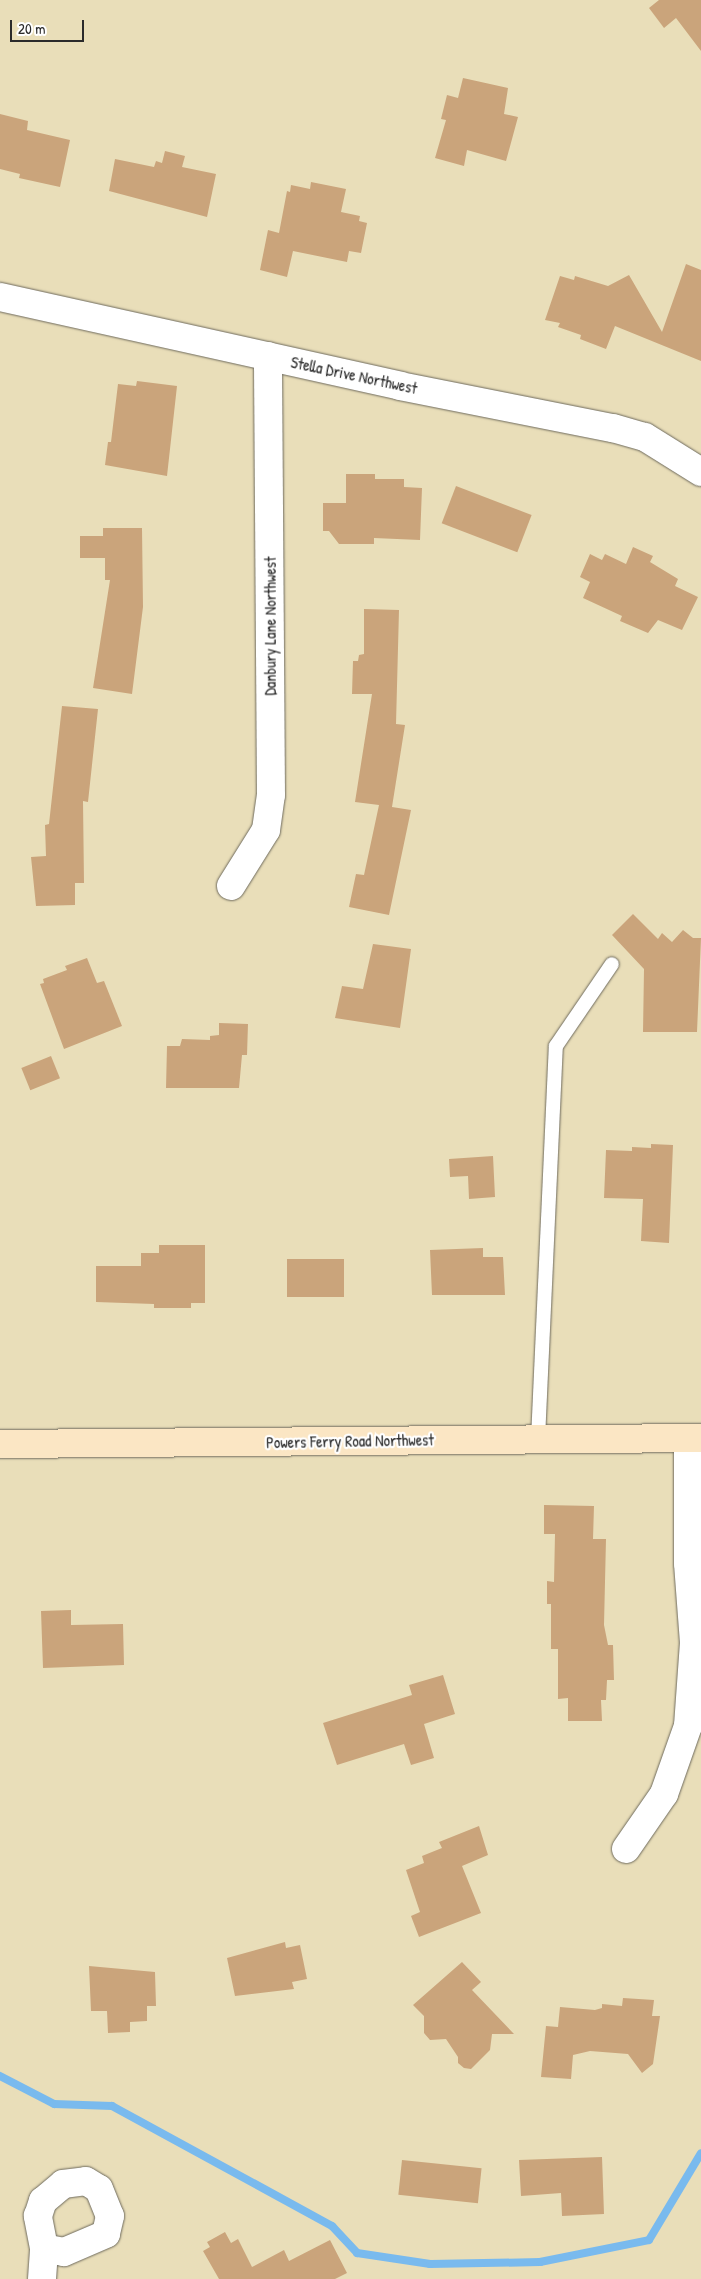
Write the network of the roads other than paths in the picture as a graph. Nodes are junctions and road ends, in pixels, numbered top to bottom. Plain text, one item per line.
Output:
1 (0, 297) edge
2 (268, 356) junction
3 (701, 472) edge
4 (230, 886) dead end
5 (612, 964) dead end
6 (538, 1439) junction
7 (694, 1439) edge
8 (0, 1444) edge
9 (626, 1849) dead end
10 (44, 2248) dead end
11 (42, 2279) edge

1 - 2 street, Stella Drive Northwest
2 - 3 street, Stella Drive Northwest
2 - 4 street, Danbury Lane Northwest
5 - 6 lane
6 - 7 street, Powers Ferry Road Northwest
6 - 8 street, Powers Ferry Road Northwest
7 - 9 street
10 - 11 street

